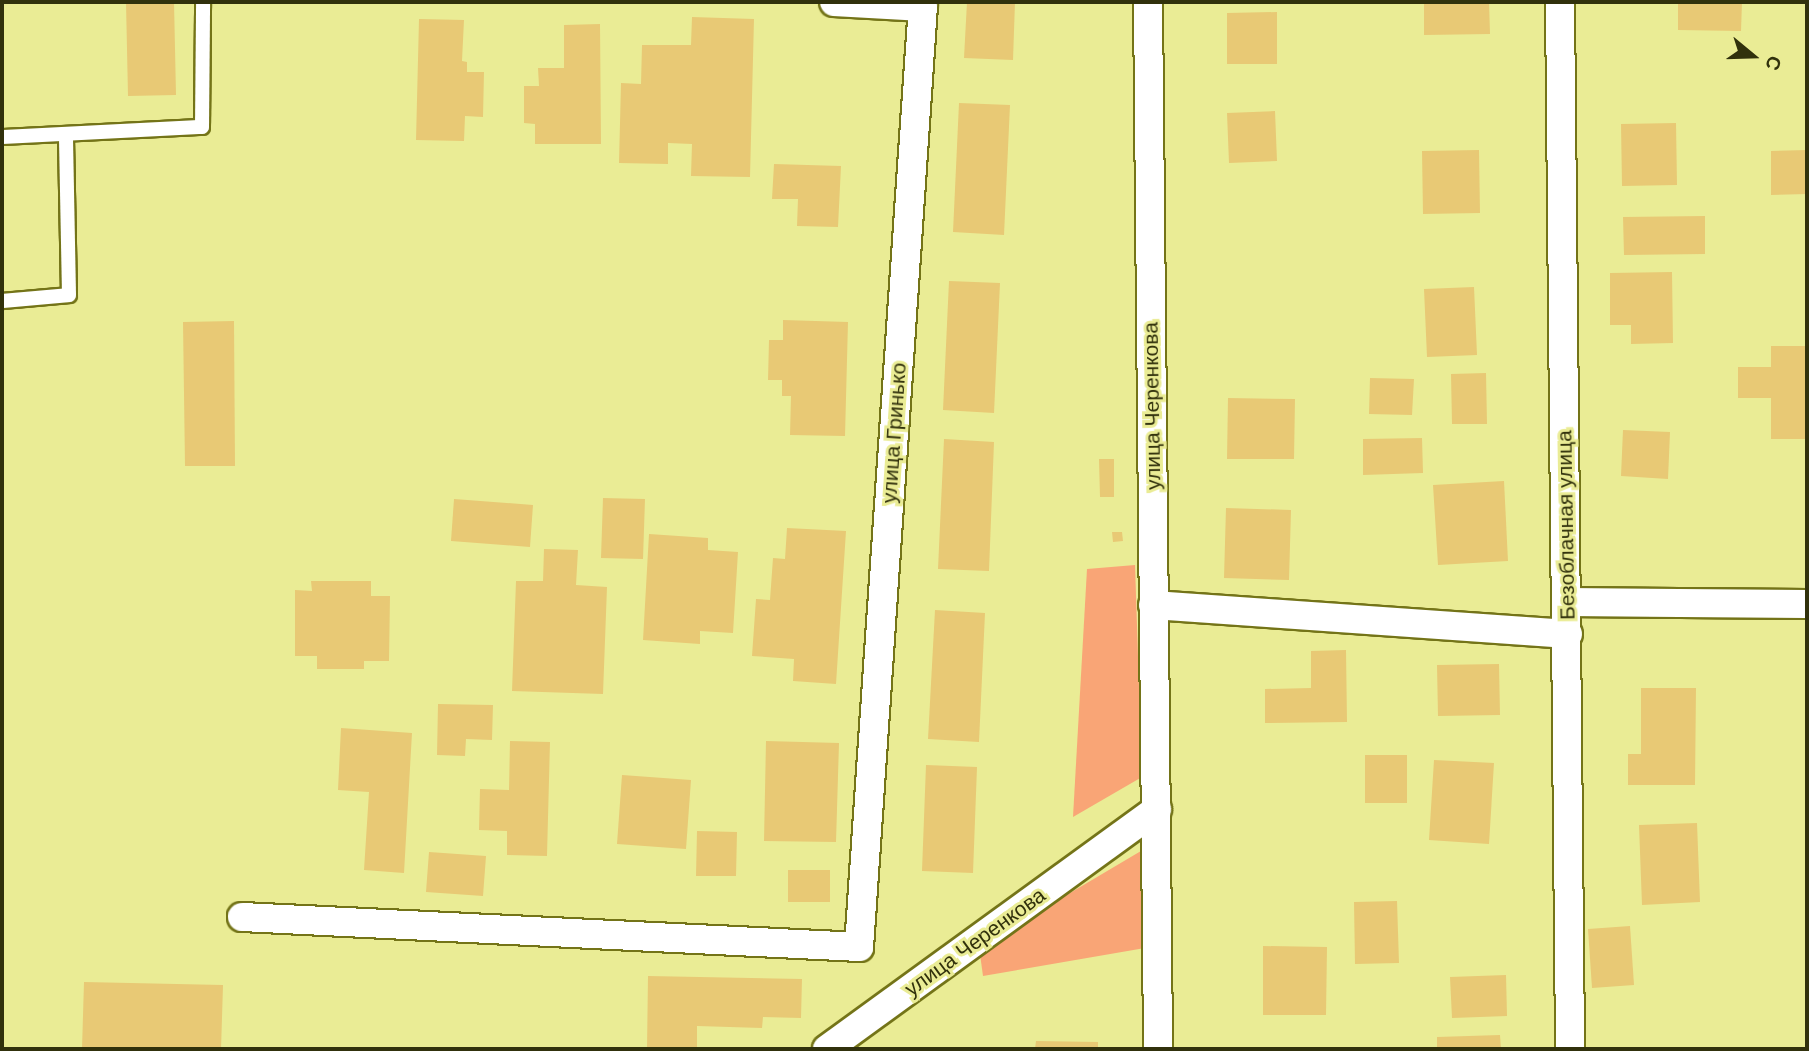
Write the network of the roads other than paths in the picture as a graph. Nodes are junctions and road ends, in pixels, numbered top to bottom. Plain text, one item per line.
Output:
1 (203, 2) edge
2 (834, 2) edge
3 (1147, 2) edge
4 (1560, 2) edge
5 (66, 134) junction
6 (2, 137) edge
7 (2, 301) edge
8 (1567, 602) junction
9 (1807, 604) edge
10 (1153, 606) junction
11 (1568, 634) junction
12 (1157, 809) junction
13 (242, 917) dead end
14 (827, 1049) edge
15 (1158, 1049) edge
16 (1570, 1049) edge

1 - 5 lane
2 - 13 street, улица Гринько
3 - 10 street, улица Черенкова
4 - 8 street, Безоблачная улица
5 - 6 lane
5 - 7 lane
8 - 9 street
8 - 11 street, Безоблачная улица
10 - 11 street
10 - 12 street, улица Черенкова
11 - 16 street, Безоблачная улица
12 - 14 street, улица Черенкова
12 - 15 street, улица Черенкова

